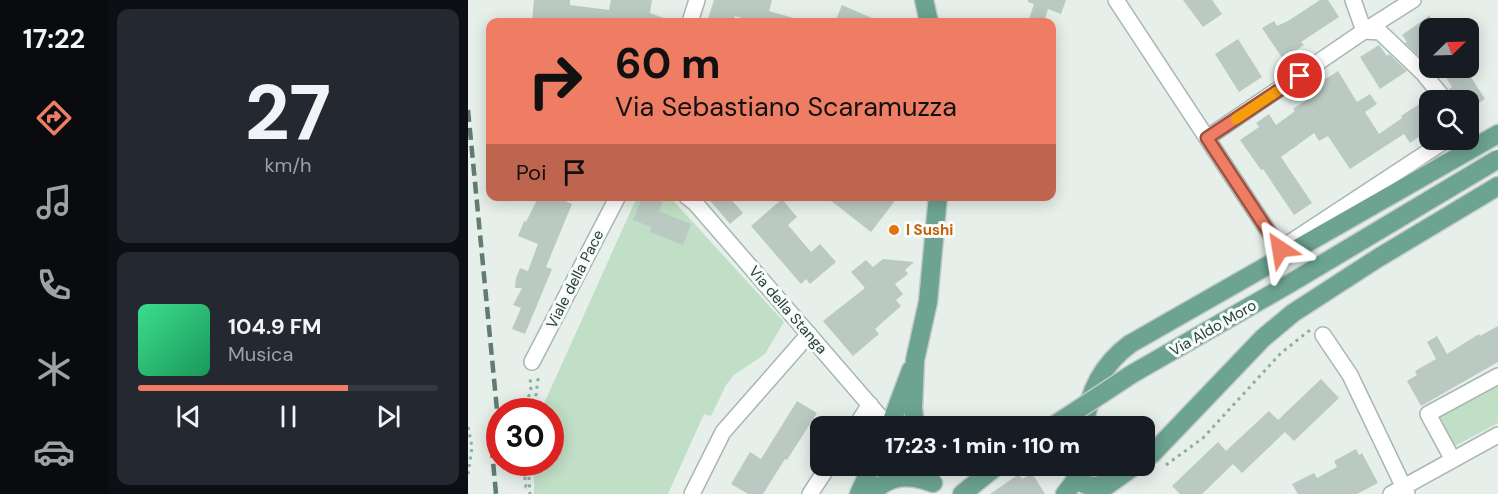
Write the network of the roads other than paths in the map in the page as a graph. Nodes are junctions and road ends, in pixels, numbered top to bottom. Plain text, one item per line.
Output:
1 (697, 0) edge
2 (924, 0) edge
3 (1116, 0) edge
4 (1353, 0) edge
5 (1413, 0) edge
6 (691, 18) edge
7 (928, 18) edge
8 (1364, 32) junction
9 (1437, 90) edge
10 (1498, 134) edge
11 (1207, 138) junction
12 (1431, 150) edge
13 (1498, 159) edge
14 (1498, 186) edge
15 (615, 201) edge
16 (692, 201) edge
17 (938, 201) edge
18 (1317, 332) road end
19 (809, 334) junction
20 (915, 360) junction
21 (531, 367) road end
22 (1498, 375) edge
23 (870, 404) junction
24 (862, 416) edge
25 (880, 416) edge
26 (892, 416) edge
27 (914, 416) edge
28 (1068, 416) edge
29 (1087, 416) edge
30 (1498, 435) edge
31 (1155, 451) edge
32 (1453, 460) junction
33 (822, 476) edge
34 (867, 476) edge
35 (927, 476) edge
36 (984, 476) edge
37 (1076, 476) edge
38 (1079, 476) edge
39 (1120, 476) edge
40 (1113, 481) junction
41 (937, 489) edge
42 (1401, 492) edge
43 (692, 494) edge
44 (810, 494) edge
45 (859, 494) edge
46 (871, 494) edge
47 (962, 494) edge
48 (1065, 494) edge
49 (1095, 494) edge

1 - 6 street
2 - 7 main road
3 - 11 street
4 - 8 street
5 - 8 street
8 - 9 street
8 - 11 street
10 - 29 main road
11 - 12 street
13 - 28 main road, Via Aldo Moro, bridge
14 - 31 main road
15 - 21 street, Viale della Pace
16 - 19 street, Via della Stanga
17 - 20 main road
18 - 42 street
19 - 23 street, Via della Stanga
19 - 43 street
20 - 26 main road
20 - 27 main road
22 - 32 street
23 - 24 street
23 - 25 street, Via della Stanga
30 - 32 street
32 - 42 street
33 - 44 street
34 - 45 main road
35 - 41 street
36 - 47 main road
37 - 48 main road
38 - 40 main road
39 - 40 main road
40 - 49 main road
41 - 46 main road

